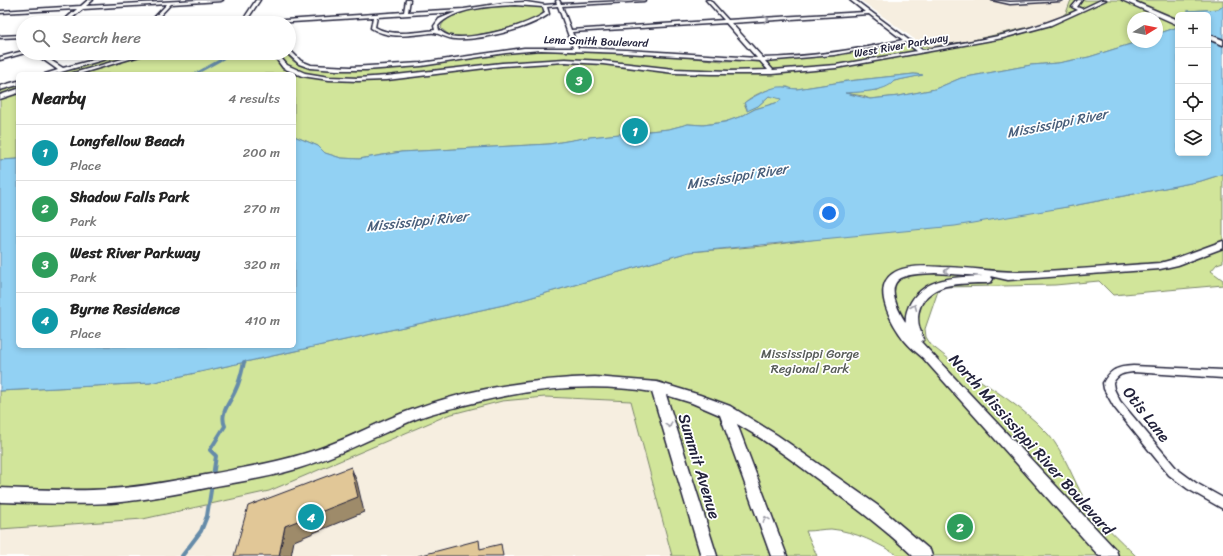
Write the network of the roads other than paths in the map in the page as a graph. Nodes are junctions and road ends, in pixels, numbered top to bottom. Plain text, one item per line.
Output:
1 (91, 0) edge
2 (221, 0) edge
3 (258, 0) edge
4 (408, 0) edge
5 (644, 0) edge
6 (708, 0) edge
7 (852, 0) edge
8 (994, 0) edge
9 (1060, 0) edge
10 (1072, 0) edge
11 (1104, 0) edge
12 (1125, 0) edge
13 (1079, 1) edge
14 (558, 2) edge
15 (170, 3) junction
16 (544, 6) junction
17 (82, 8) junction
18 (464, 10) junction
19 (1081, 10) junction
20 (0, 12) edge
21 (869, 13) junction
22 (406, 14) junction
23 (72, 16) edge
24 (158, 16) edge
25 (248, 16) edge
26 (375, 16) junction
27 (296, 21) edge
28 (728, 21) junction
29 (1175, 22) edge
30 (437, 31) junction
31 (569, 32) junction
32 (16, 36) edge
33 (0, 37) edge
34 (1211, 37) edge
35 (907, 40) junction
36 (1223, 43) edge
37 (576, 50) junction
38 (921, 51) junction
39 (16, 54) edge
40 (0, 60) edge
41 (47, 60) edge
42 (99, 60) edge
43 (123, 60) edge
44 (277, 60) edge
45 (296, 60) edge
46 (761, 60) junction
47 (62, 70) junction
48 (55, 72) edge
49 (80, 72) edge
50 (772, 72) junction
51 (16, 84) edge
52 (0, 88) edge
53 (16, 92) edge
54 (0, 97) edge
55 (1223, 244) edge
56 (1014, 275) junction
57 (927, 355) junction
58 (1223, 374) edge
59 (657, 387) junction
60 (725, 410) junction
61 (0, 495) edge
62 (1223, 504) edge
63 (709, 556) edge
64 (779, 556) edge
65 (924, 556) edge
66 (1110, 556) edge

1 - 17 street
2 - 15 street
3 - 25 street
4 - 22 street
5 - 14 street
6 - 28 street
7 - 21 street
8 - 9 street
10 - 13 street
11 - 19 street, West River Parkway
12 - 29 main road
13 - 19 street
14 - 16 street
14 - 31 street
15 - 17 street
15 - 24 street
16 - 18 street
16 - 30 street
17 - 20 street
17 - 23 street
18 - 22 street
18 - 30 street
19 - 38 street, West River Parkway
28 -> 21 street
21 - 35 street
22 - 26 street
26 - 27 street
26 - 30 street
28 - 31 street
28 - 46 street
31 - 37 street
32 - 33 street
34 - 36 main road
35 - 38 street
35 - 46 street, Lena Smith Boulevard
37 - 45 street, Lena Smith Boulevard
37 - 46 street, Lena Smith Boulevard
38 - 50 street, West River Parkway
39 - 40 street
41 - 47 street
42 - 47 street
43 - 49 street
44 - 50 street, West River Parkway
46 - 50 street
47 - 48 street
51 - 52 street
53 - 54 street
55 - 56 street, North Mississippi River Boulevard
57 -> 56 street, North Mississippi River Boulevard
56 -> 57 street, North Mississippi River Boulevard
57 - 66 street, North Mississippi River Boulevard
58 - 62 street, Otis Lane
59 - 60 street
59 - 61 street
59 -> 63 street, Summit Avenue
64 -> 60 street
60 - 65 street

